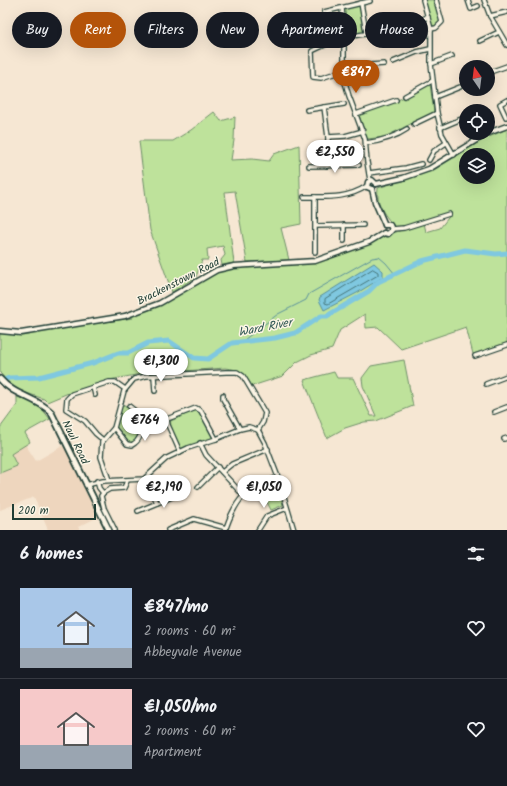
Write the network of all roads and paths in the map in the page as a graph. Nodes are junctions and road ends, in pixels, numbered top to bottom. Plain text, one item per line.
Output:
1 (423, 0) edge
2 (436, 0) edge
3 (468, 0) edge
4 (484, 0) edge
5 (370, 1) dead end
6 (361, 3) junction
7 (478, 6) dead end
8 (342, 8) junction
9 (324, 12) dead end
10 (342, 12) edge
11 (427, 12) edge
12 (507, 12) edge
13 (490, 16) junction
14 (428, 17) edge
15 (431, 29) junction
16 (499, 32) junction
17 (357, 35) edge
18 (480, 41) dead end
19 (507, 45) edge
20 (318, 48) edge
21 (344, 48) edge
22 (430, 49) junction
23 (452, 56) dead end
24 (393, 62) dead end
25 (384, 64) dead end
26 (431, 64) junction
27 (507, 66) edge
28 (344, 67) junction
29 (495, 70) edge
30 (336, 73) dead end
31 (432, 81) junction
32 (459, 87) edge
33 (405, 96) dead end
34 (435, 97) junction
35 (396, 100) dead end
36 (507, 100) edge
37 (344, 104) dead end
38 (324, 107) junction
39 (307, 110) dead end
40 (437, 113) junction
41 (356, 114) junction
42 (506, 117) edge
43 (459, 120) edge
44 (414, 124) dead end
45 (507, 126) edge
46 (440, 128) junction
47 (407, 129) dead end
48 (495, 130) edge
49 (363, 131) junction
50 (328, 136) junction
51 (477, 140) edge
52 (366, 143) junction
53 (446, 143) junction
54 (454, 155) junction
55 (429, 160) dead end
56 (421, 164) dead end
57 (359, 165) dead end
58 (309, 166) dead end
59 (326, 166) junction
60 (369, 173) junction
61 (370, 180) junction
62 (376, 184) junction
63 (367, 186) junction
64 (372, 189) junction
65 (304, 197) dead end
66 (315, 197) junction
67 (449, 214) dead end
68 (344, 225) junction
69 (363, 225) dead end
70 (385, 225) junction
71 (316, 226) junction
72 (392, 229) junction
73 (384, 233) junction
74 (344, 241) dead end
75 (316, 252) dead end
76 (0, 331) edge
77 (507, 345) edge
78 (475, 356) dead end
79 (154, 376) junction
80 (507, 376) edge
81 (0, 379) edge
82 (486, 384) dead end
83 (93, 387) junction
84 (125, 389) junction
85 (155, 391) dead end
86 (96, 394) dead end
87 (223, 395) dead end
88 (129, 406) dead end
89 (507, 407) edge
90 (494, 412) dead end
91 (114, 428) junction
92 (240, 428) junction
93 (258, 430) junction
94 (216, 439) junction
95 (103, 440) junction
96 (200, 443) junction
97 (268, 449) junction
98 (180, 452) junction
99 (218, 467) junction
100 (222, 472) junction
101 (278, 477) junction
102 (146, 478) junction
103 (109, 480) junction
104 (127, 481) junction
105 (97, 482) junction
106 (86, 484) junction
107 (198, 488) dead end
108 (181, 491) dead end
109 (103, 493) junction
110 (243, 495) junction
111 (157, 503) junction
112 (287, 508) junction
113 (138, 511) dead end
114 (179, 525) junction
115 (109, 530) edge
116 (115, 530) edge
117 (168, 530) edge
118 (182, 530) edge
119 (258, 530) edge
120 (294, 530) edge

1 - 11 street
2 - 15 street
3 - 7 street
4 - 13 street
5 - 6 street
6 - 8 street
6 - 17 street
8 - 9 street
8 - 10 street
12 - 13 street
13 - 16 street
14 - 15 street
15 - 22 street
16 - 18 street
16 - 19 street
20 - 30 street
21 - 28 street
22 - 24 street
22 - 26 street
23 - 26 street
25 - 28 street
26 - 31 street
27 - 29 street
28 - 41 street
31 - 33 street
31 - 34 street
32 - 34 street
34 - 40 street
35 - 41 street
36 - 42 street
37 - 38 street
38 - 39 street
38 - 50 street
40 - 44 street
40 - 46 street
41 - 49 street
43 - 46 street
45 - 48 street
46 - 53 street
47 - 52 street
49 - 50 street
49 - 52 street
50 - 59 street
51 - 54 street
52 - 60 street
53 - 54 street
53 - 55 street
54 - 62 street
56 - 60 street
57 - 59 street
58 - 59 street
60 - 61 street
61 - 62 street
61 - 63 street
62 - 64 street
63 - 64 street
63 - 66 street
64 - 70 street
65 - 66 street
66 - 71 street
67 - 72 street
68 - 69 street
68 - 71 street
68 - 74 street
70 - 72 street
70 - 73 street
71 - 75 street
72 - 73 street
73 - 76 street, Brackenstown Road
77 - 78 street
79 - 84 street
79 - 85 street
79 - 93 street
80 - 82 street
81 - 106 main road, Naul Road
83 - 84 street
83 - 86 street
83 - 95 street
84 - 91 street
87 - 92 street
88 - 91 street
89 - 90 street
91 - 95 street
92 - 93 street
92 - 94 street
93 - 97 street
94 - 96 street
94 - 98 street
95 - 103 street
96 - 98 street
96 - 99 street
97 - 100 street
97 - 101 street
98 - 102 street
99 - 100 street
99 - 107 street
100 - 110 street
101 - 110 street
101 - 112 street
102 - 104 street
102 - 111 street
103 - 104 street
103 - 105 street
104 - 109 street
105 - 106 street
105 - 109 street
106 - 115 main road, Naul Road
108 - 111 street
109 - 116 street
110 - 114 street
111 - 113 street
112 - 119 street
112 - 120 street
114 - 117 street
114 - 118 street

